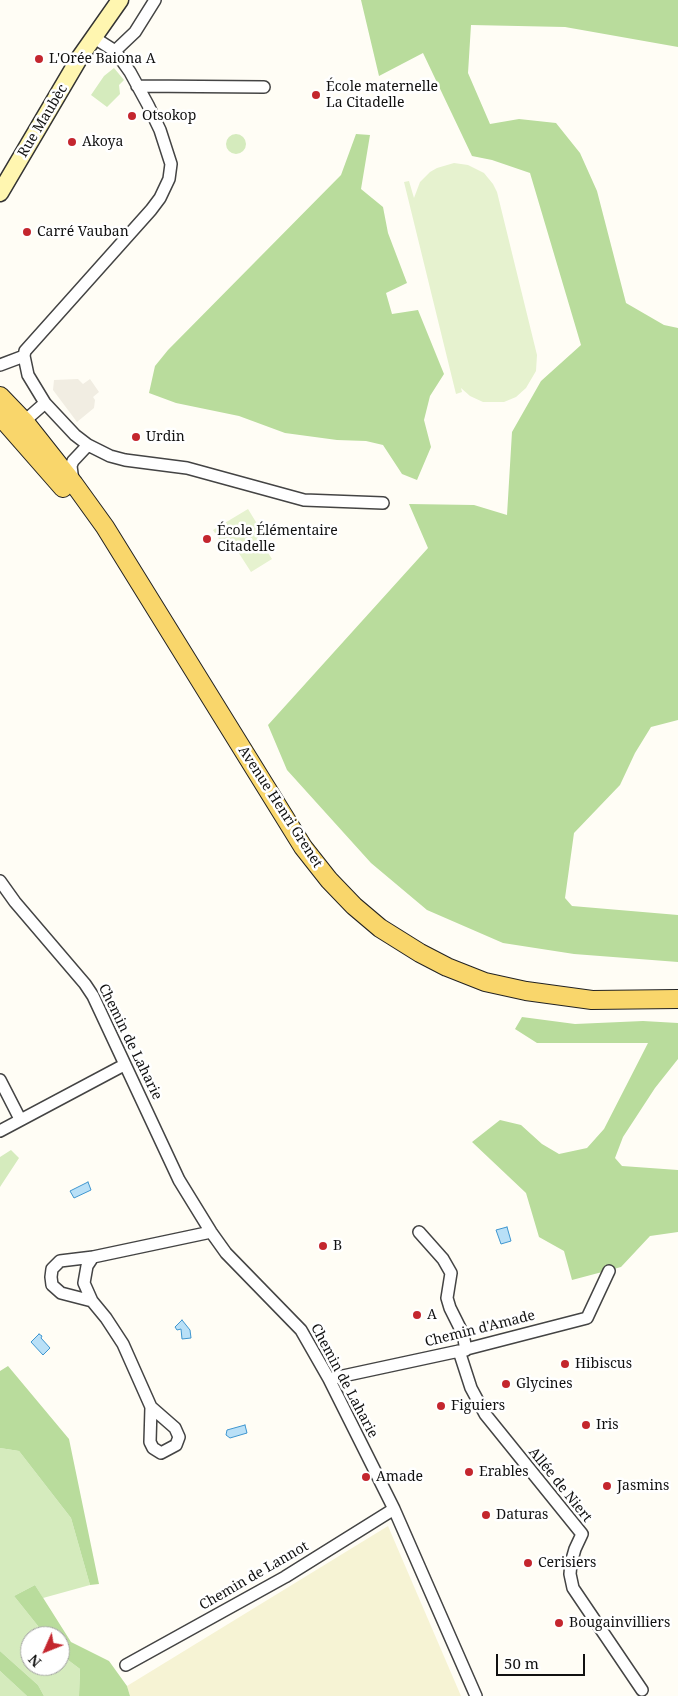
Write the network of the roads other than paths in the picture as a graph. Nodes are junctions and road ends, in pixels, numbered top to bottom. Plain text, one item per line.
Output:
1 (120, 0) edge
2 (155, 0) edge
3 (93, 37) junction
4 (115, 51) junction
5 (138, 86) junction
6 (264, 87) dead end
7 (0, 193) edge
8 (24, 356) junction
9 (0, 365) edge
10 (0, 396) edge
11 (45, 403) junction
12 (0, 416) edge
13 (19, 427) junction
14 (88, 445) junction
15 (74, 484) junction
16 (383, 503) dead end
17 (122, 557) junction
18 (0, 881) edge
19 (678, 990) edge
20 (564, 996) junction
21 (678, 1000) edge
22 (124, 1065) junction
23 (0, 1080) edge
24 (20, 1119) junction
25 (0, 1131) edge
26 (211, 1232) junction
27 (418, 1232) dead end
28 (93, 1257) junction
29 (609, 1271) dead end
30 (92, 1301) junction
31 (462, 1350) junction
32 (329, 1379) junction
33 (151, 1407) dead end
34 (394, 1509) junction
35 (126, 1665) dead end
36 (642, 1690) dead end
37 (476, 1696) edge

1 - 3 main road, Rue Maubèc
2 - 4 street
3 - 4 street
3 - 7 main road, Rue Maubèc
4 - 5 street
5 - 6 street
5 - 8 street
8 - 9 street
8 - 11 street
10 - 13 main road, Avenue Henri Grenet
11 - 13 street
11 - 14 street
12 - 13 main road, Avenue Henri Grenet
13 - 15 main road, Avenue Henri Grenet
13 - 17 main road, Avenue Henri Grenet
14 - 15 street
14 - 16 street
15 - 17 main road, Avenue Henri Grenet
17 - 20 main road, Avenue Henri Grenet
18 - 22 street, Chemin de Laharie
19 - 20 main road, Avenue Henri Grenet
20 - 21 main road, Avenue Henri Grenet
22 - 24 street
22 - 26 street, Chemin de Laharie
23 - 24 street
24 - 25 street
26 - 28 street
26 - 32 street, Chemin de Laharie
27 - 31 street
28 - 30 street
28 - 30 street
29 - 31 street, Chemin d'Amade
30 - 33 street
31 - 32 street, Chemin d'Amade
31 - 36 street, Allée de Niert
32 - 34 street, Chemin de Laharie
34 - 35 street, Chemin de Lannot
34 - 37 street, Chemin de Laharie

